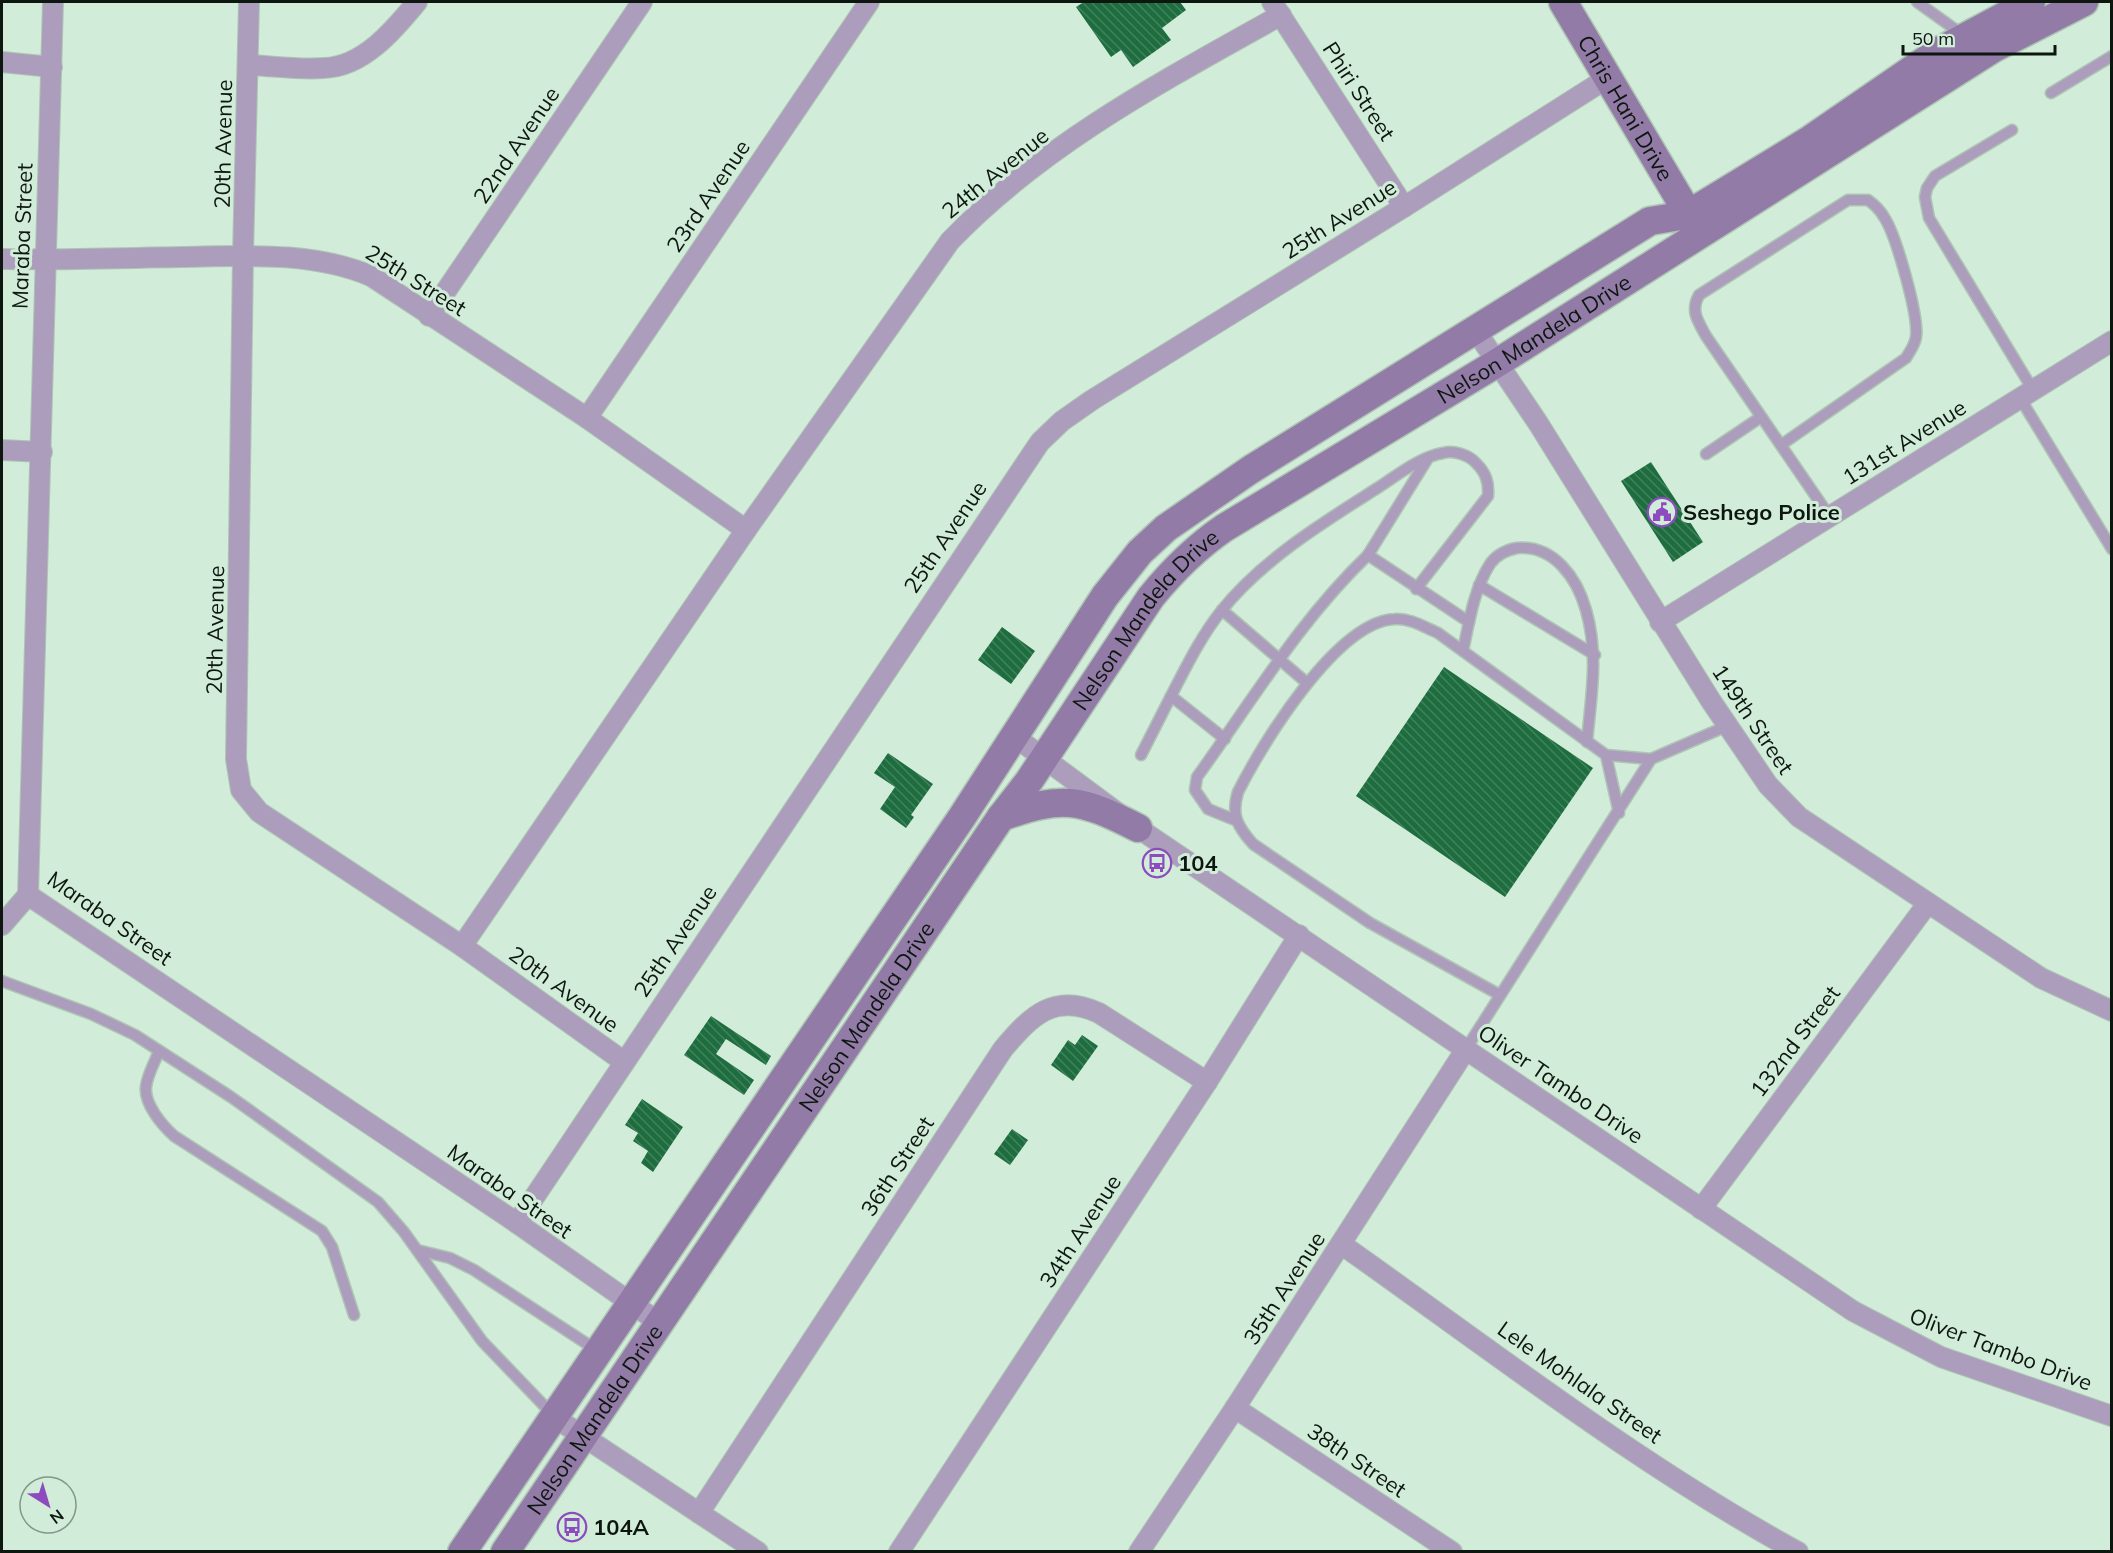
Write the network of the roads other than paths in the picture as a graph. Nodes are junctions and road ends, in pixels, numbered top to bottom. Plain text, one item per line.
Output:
1 (53, 2) edge
2 (249, 2) edge
3 (417, 2) edge
4 (642, 2) edge
5 (868, 2) edge
6 (1563, 2) edge
7 (1917, 2) edge
8 (2031, 2) edge
9 (2084, 2) edge
10 (1276, 8) edge
11 (1966, 37) junction
12 (2112, 56) edge
13 (2, 62) edge
14 (249, 64) junction
15 (52, 67) junction
16 (1609, 77) junction
17 (2052, 93) dead end
18 (2012, 130) dead end
19 (1404, 207) junction
20 (1694, 225) junction
21 (243, 255) junction
22 (45, 258) junction
23 (2, 259) edge
24 (429, 316) junction
25 (1476, 330) junction
26 (2112, 340) edge
27 (1497, 363) junction
28 (2026, 394) junction
29 (1761, 417) junction
30 (587, 418) junction
31 (1781, 445) junction
32 (2, 450) edge
33 (42, 452) junction
34 (1706, 454) dead end
35 (1429, 457) junction
36 (1830, 517) junction
37 (746, 530) junction
38 (2112, 549) edge
39 (1368, 555) junction
40 (1479, 585) junction
41 (1416, 589) junction
42 (1222, 610) junction
43 (1469, 622) junction
44 (1660, 622) junction
45 (1463, 651) junction
46 (1595, 655) junction
47 (1280, 657) junction
48 (1307, 683) junction
49 (1171, 696) junction
50 (1727, 726) junction
51 (1014, 736) junction
52 (1225, 739) junction
53 (1587, 742) junction
54 (1141, 755) dead end
55 (1606, 755) junction
56 (1044, 758) junction
57 (1651, 759) junction
58 (1619, 813) junction
59 (1001, 817) junction
60 (1235, 820) junction
61 (1138, 828) junction
62 (28, 895) junction
63 (1928, 903) junction
64 (2, 925) edge
65 (1299, 935) junction
66 (462, 946) junction
67 (2, 981) edge
68 (1500, 994) junction
69 (2112, 1011) edge
70 (1466, 1049) junction
71 (159, 1051) junction
72 (623, 1061) junction
73 (1207, 1082) junction
74 (1701, 1209) junction
75 (517, 1223) junction
76 (1341, 1244) junction
77 (417, 1250) junction
78 (631, 1303) junction
79 (354, 1315) dead end
80 (661, 1324) junction
81 (598, 1351) junction
82 (1235, 1408) junction
83 (2112, 1416) edge
84 (554, 1417) junction
85 (584, 1438) junction
86 (699, 1513) junction
87 (462, 1551) edge
88 (506, 1551) edge
89 (758, 1551) edge
90 (899, 1551) edge
91 (1139, 1551) edge
92 (1452, 1551) edge
93 (1798, 1551) edge

1 - 15 street, Maraba Street
2 - 14 street, 20th Avenue
3 - 14 street
4 - 24 street, 22nd Avenue
5 - 30 street, 23rd Avenue
6 - 16 main road, Chris Hani Drive
7 - 11 lane
8 - 11 main road, Nelson Mandela Drive
9 - 20 main road, Nelson Mandela Drive
10 - 19 street, Phiri Street
10 - 37 street, 24th Avenue
11 - 20 main road, Nelson Mandela Drive
12 - 17 lane
13 - 15 street
14 - 21 street, 20th Avenue
15 - 22 street, Maraba Street
16 - 19 street, 25th Avenue
16 - 20 main road, Chris Hani Drive
18 - 28 lane
19 - 72 street, 25th Avenue
20 - 25 main road, Nelson Mandela Drive
20 - 27 main road, Nelson Mandela Drive
21 - 22 street, 25th Street
21 - 24 street, 25th Street
21 - 66 street, 20th Avenue
22 - 23 street, 25th Street
22 - 33 street, Maraba Street
24 - 30 street, 25th Street
25 - 27 street, 149th Street
25 - 51 main road, Nelson Mandela Drive
26 - 28 street, 131st Avenue
27 - 44 street, 149th Street
27 - 56 main road, Nelson Mandela Drive
28 - 36 street, 131st Avenue
28 - 38 lane
29 - 31 lane
29 - 31 lane
29 - 34 lane
30 - 37 street, 25th Street
31 - 36 lane
32 - 33 street
33 - 62 street, Maraba Street
35 - 39 lane
35 - 41 lane
35 - 42 lane
36 - 44 street, 131st Avenue
37 - 66 street, 24th Avenue
39 - 41 lane
39 - 47 lane
40 - 43 lane
40 - 46 lane
40 - 46 lane
41 - 43 lane
42 - 47 lane
42 - 49 lane
43 - 45 lane
44 - 50 street, 149th Street
45 - 48 lane
45 - 53 lane
46 - 53 lane
47 - 48 lane
47 - 52 lane
48 - 60 lane
49 - 52 lane
49 - 54 lane
50 - 57 lane
50 - 63 street, 149th Street
51 - 56 street, Oliver Tambo Drive
51 - 78 main road, Nelson Mandela Drive
52 - 60 lane
53 - 55 lane
55 - 57 lane
55 - 58 lane
56 - 59 main road, Nelson Mandela Drive
56 - 61 street, Oliver Tambo Drive
57 - 58 lane
58 - 68 lane
59 - 61 main road
59 - 80 main road, Nelson Mandela Drive
60 - 68 lane
61 - 65 street, Oliver Tambo Drive
62 - 64 street
62 - 75 street, Maraba Street
63 - 69 street, 149th Street
63 - 74 street, 132nd Street
65 - 70 street, Oliver Tambo Drive
65 - 73 street, 34th Avenue
66 - 72 street, 20th Avenue
67 - 71 lane
68 - 70 lane
70 - 74 street, Oliver Tambo Drive
70 - 76 street, 35th Avenue
71 - 77 lane
71 - 79 lane
72 - 75 street, 25th Avenue
73 - 86 street, 36th Street
73 - 90 street, 34th Avenue
74 - 83 street, Oliver Tambo Drive
75 - 78 street, Maraba Street
76 - 82 street, 35th Avenue
76 - 93 street, Lele Mohlala Street
77 - 81 lane
77 - 84 lane
78 - 80 street, Maraba Street
78 - 81 main road, Nelson Mandela Drive
80 - 85 main road, Nelson Mandela Drive
81 - 84 main road, Nelson Mandela Drive
82 - 91 street, 35th Avenue
82 - 92 street, 38th Street
84 - 85 street
84 - 87 main road, Nelson Mandela Drive
85 - 86 street
85 - 88 main road, Nelson Mandela Drive
86 - 89 street

